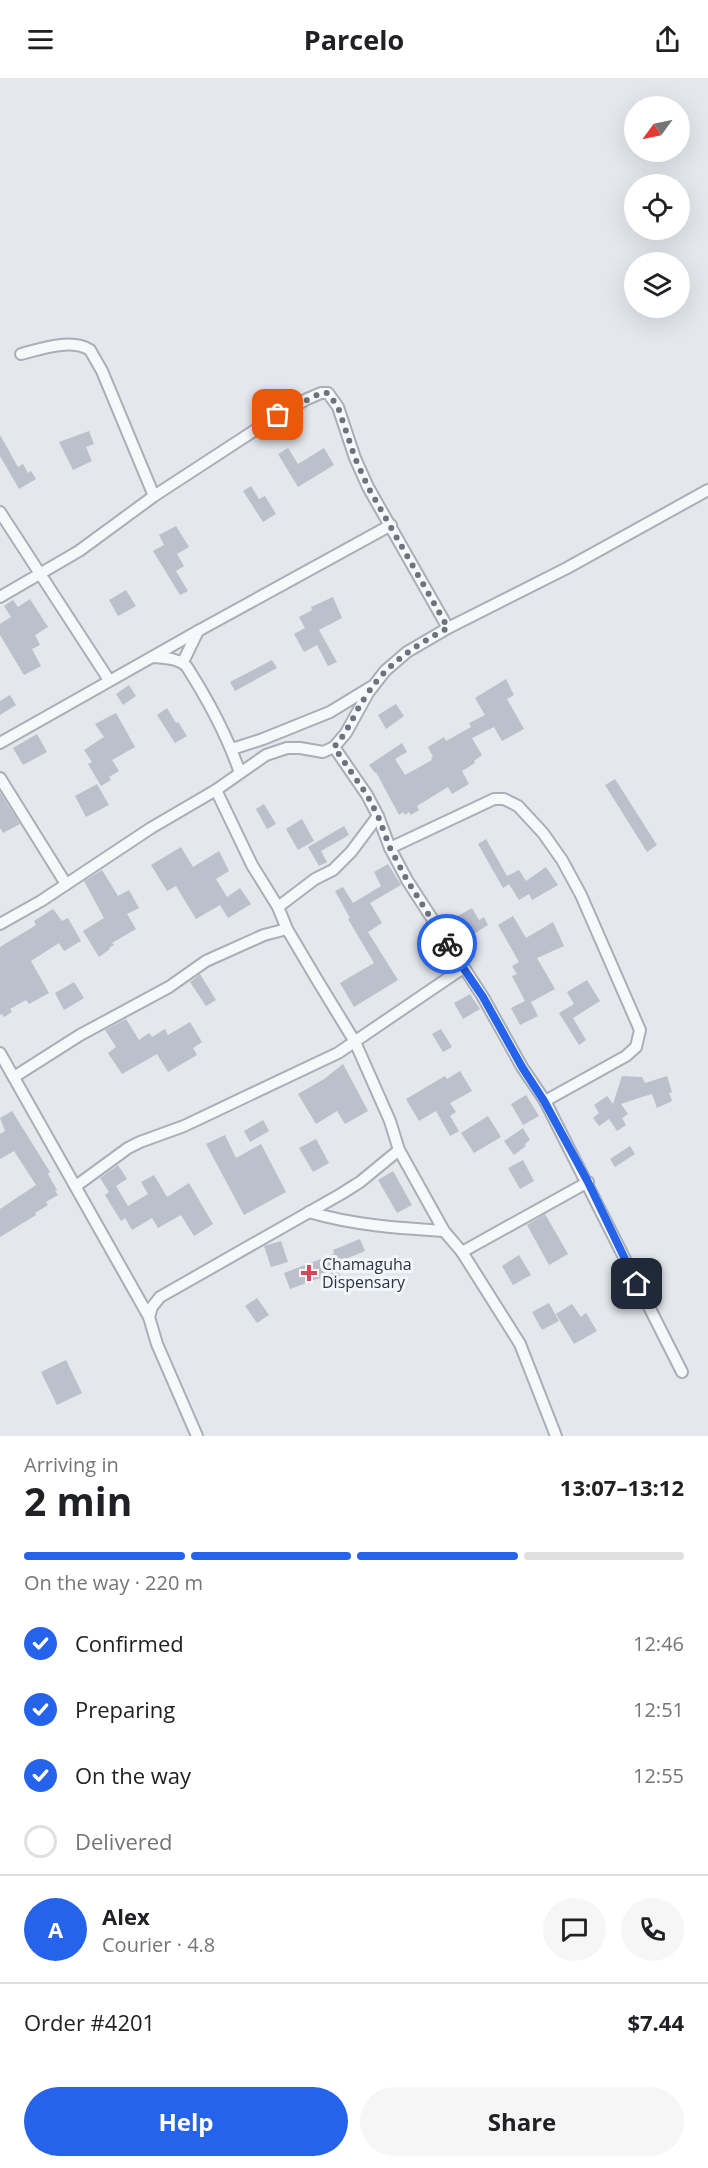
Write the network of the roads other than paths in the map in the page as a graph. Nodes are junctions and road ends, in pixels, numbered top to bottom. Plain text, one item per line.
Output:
1 (21, 354) dead end
2 (708, 490) edge
3 (154, 496) junction
4 (0, 512) edge
5 (391, 525) junction
6 (40, 575) junction
7 (0, 597) edge
8 (448, 628) junction
9 (198, 631) junction
10 (152, 657) junction
11 (183, 662) junction
12 (109, 680) junction
13 (374, 686) junction
14 (0, 743) edge
15 (334, 747) junction
16 (232, 749) junction
17 (240, 773) junction
18 (0, 778) edge
19 (216, 790) junction
20 (378, 816) junction
21 (390, 848) junction
22 (66, 884) junction
23 (278, 907) junction
24 (0, 924) edge
25 (287, 929) junction
26 (463, 968) junction
27 (355, 1042) junction
28 (0, 1053) edge
29 (14, 1077) junction
30 (544, 1101) junction
31 (399, 1149) junction
32 (588, 1182) junction
33 (76, 1186) junction
34 (309, 1212) junction
35 (444, 1231) junction
36 (462, 1252) junction
37 (149, 1317) junction
38 (682, 1372) dead end
39 (197, 1436) edge
40 (556, 1436) edge

1 - 3 street
2 - 8 street
3 - 5 street
3 - 6 street
4 - 6 street
5 - 8 street
5 - 9 street
6 - 7 street
6 - 12 street
8 - 13 street
9 - 10 street
9 - 11 street
10 - 11 street
10 - 12 street
11 - 16 street
12 - 14 street
13 - 15 street
13 - 16 street
15 - 17 street
15 - 20 street
16 - 17 street
17 - 19 street
18 - 22 street
19 - 22 street
19 - 23 street
20 - 21 street
20 - 23 street
21 - 26 street
21 - 30 street
22 - 24 street
23 - 25 street
25 - 27 street
25 - 29 street
26 - 27 street
26 - 30 street
27 - 31 street
27 - 33 street
28 - 29 street
29 - 33 street
30 - 32 street
31 - 34 street
31 - 35 street
32 - 36 street
32 - 38 street
33 - 37 street
34 - 35 street
34 - 37 street
35 - 36 street
36 - 40 street
37 - 39 street

